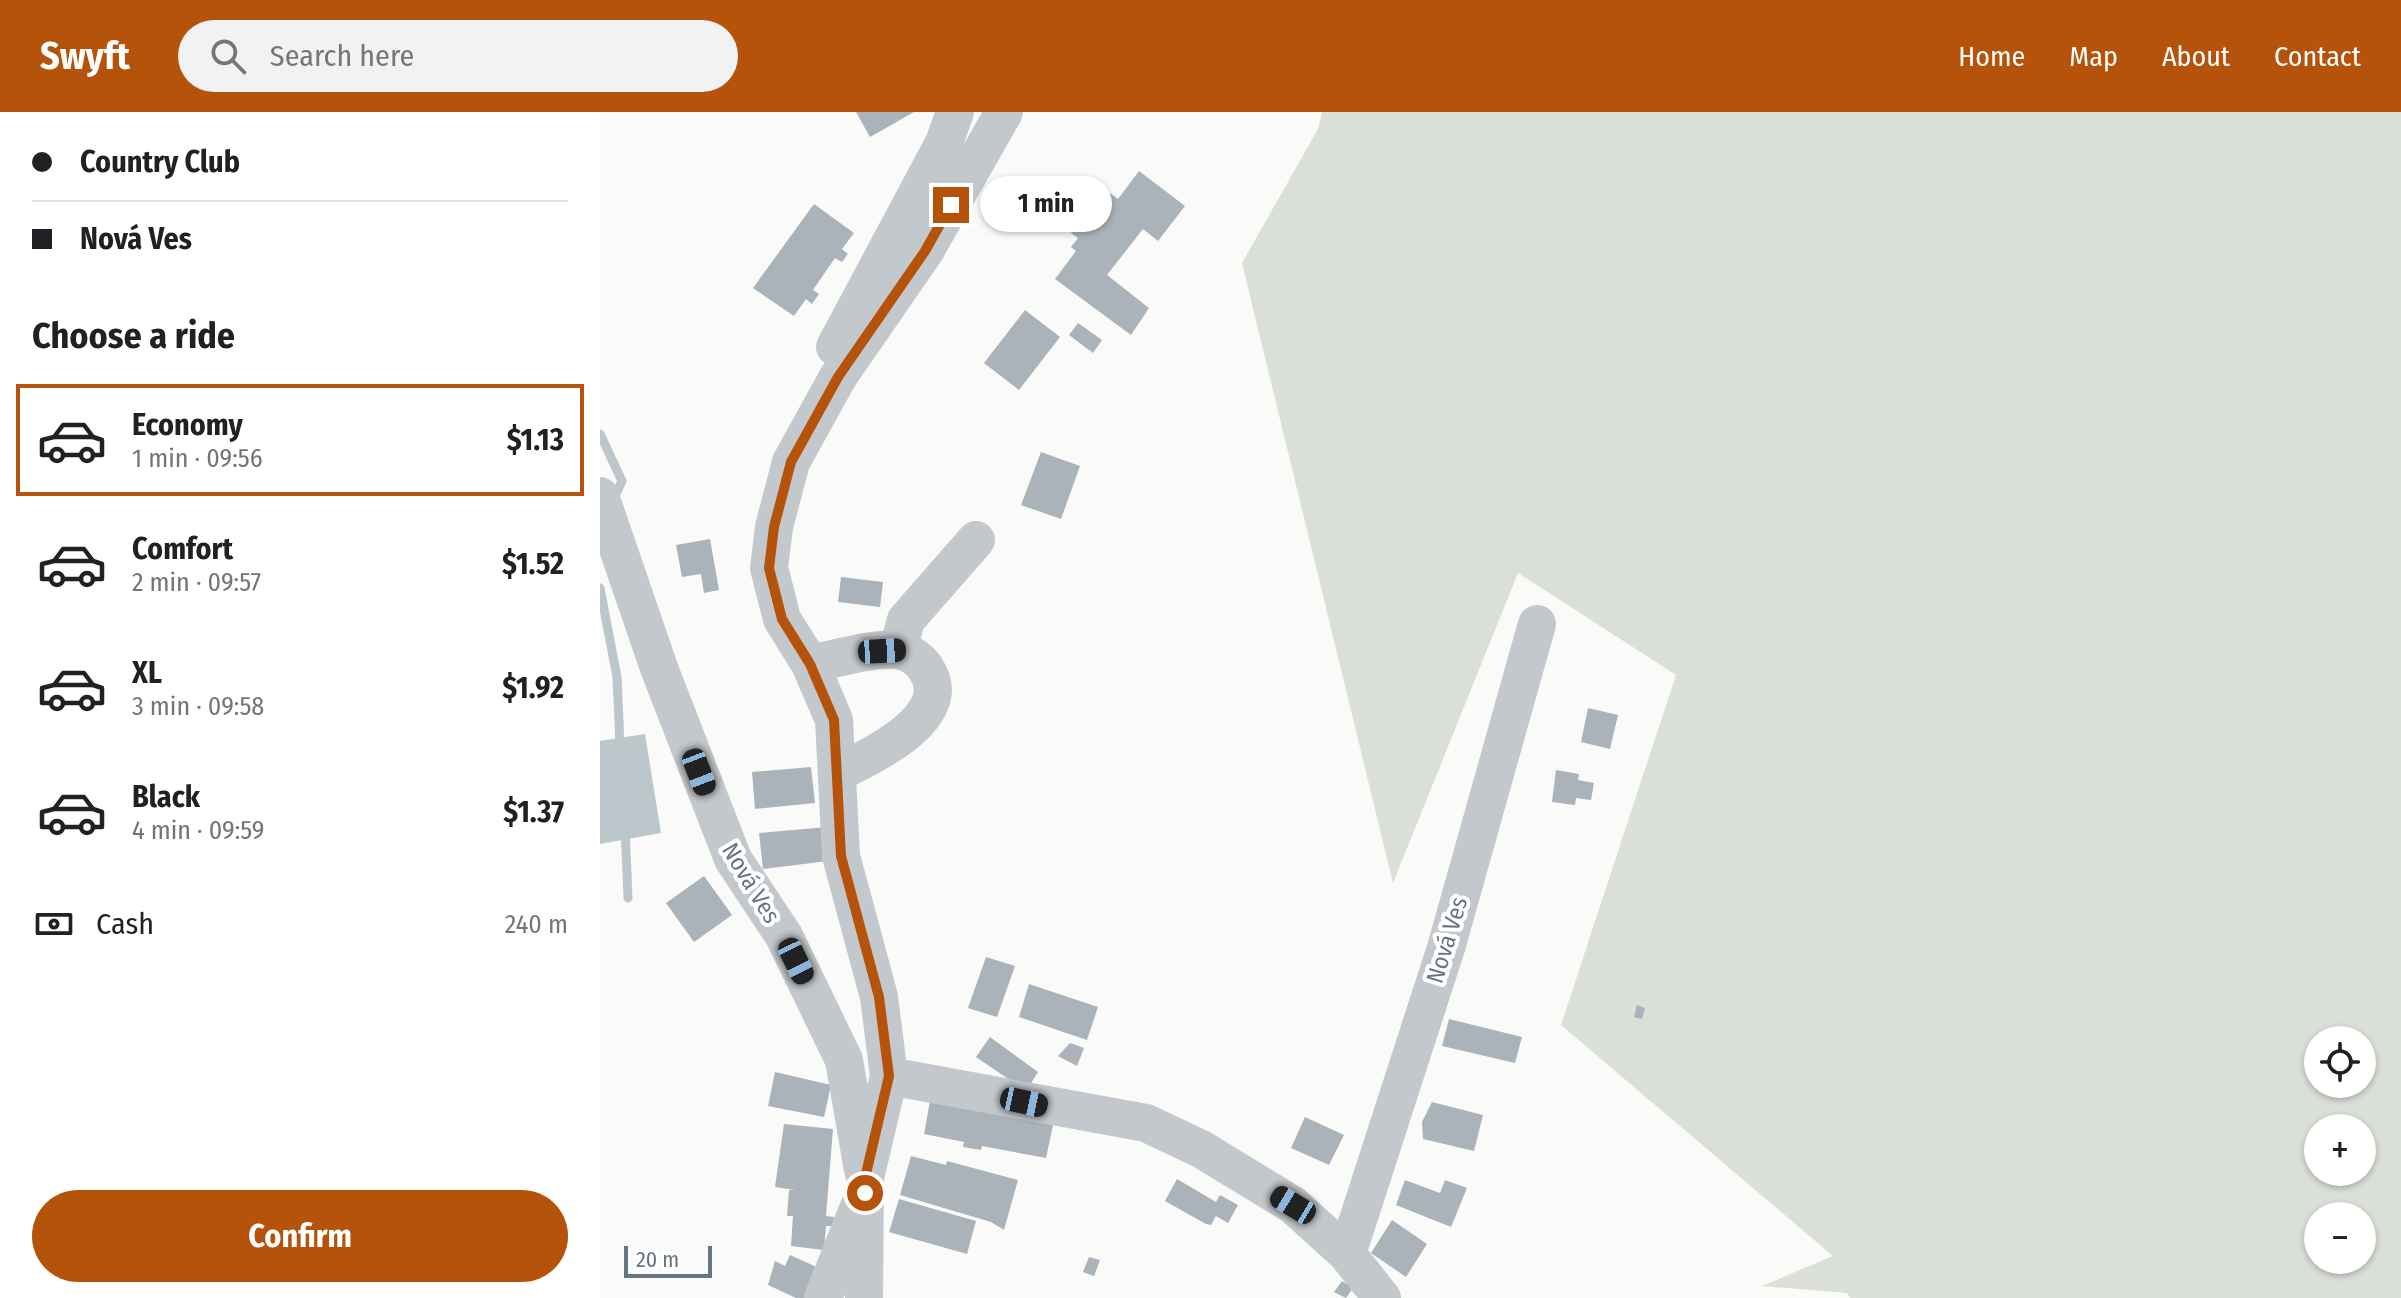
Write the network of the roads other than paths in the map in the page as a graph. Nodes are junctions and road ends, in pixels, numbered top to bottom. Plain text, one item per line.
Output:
1 (955, 112) edge
2 (1004, 112) edge
3 (838, 377) junction
4 (600, 496) edge
5 (976, 540) dead end
6 (1537, 624) dead end
7 (898, 650) junction
8 (810, 664) junction
9 (837, 773) junction
10 (889, 1076) junction
11 (865, 1186) junction
12 (1347, 1254) junction
13 (823, 1298) edge
14 (864, 1298) edge
15 (1382, 1298) edge

1 - 3 street
2 - 3 street, Nová Ves
3 - 8 street, Nová Ves
4 - 11 street, Nová Ves
5 - 7 street
6 - 12 street, Nová Ves
7 - 8 street
7 - 9 street
8 - 9 street, Nová Ves
9 - 10 street, Nová Ves
10 - 11 street, Nová Ves
10 - 12 street
11 - 13 street, Nová Ves
11 - 14 street, Nová Ves
12 - 15 street

